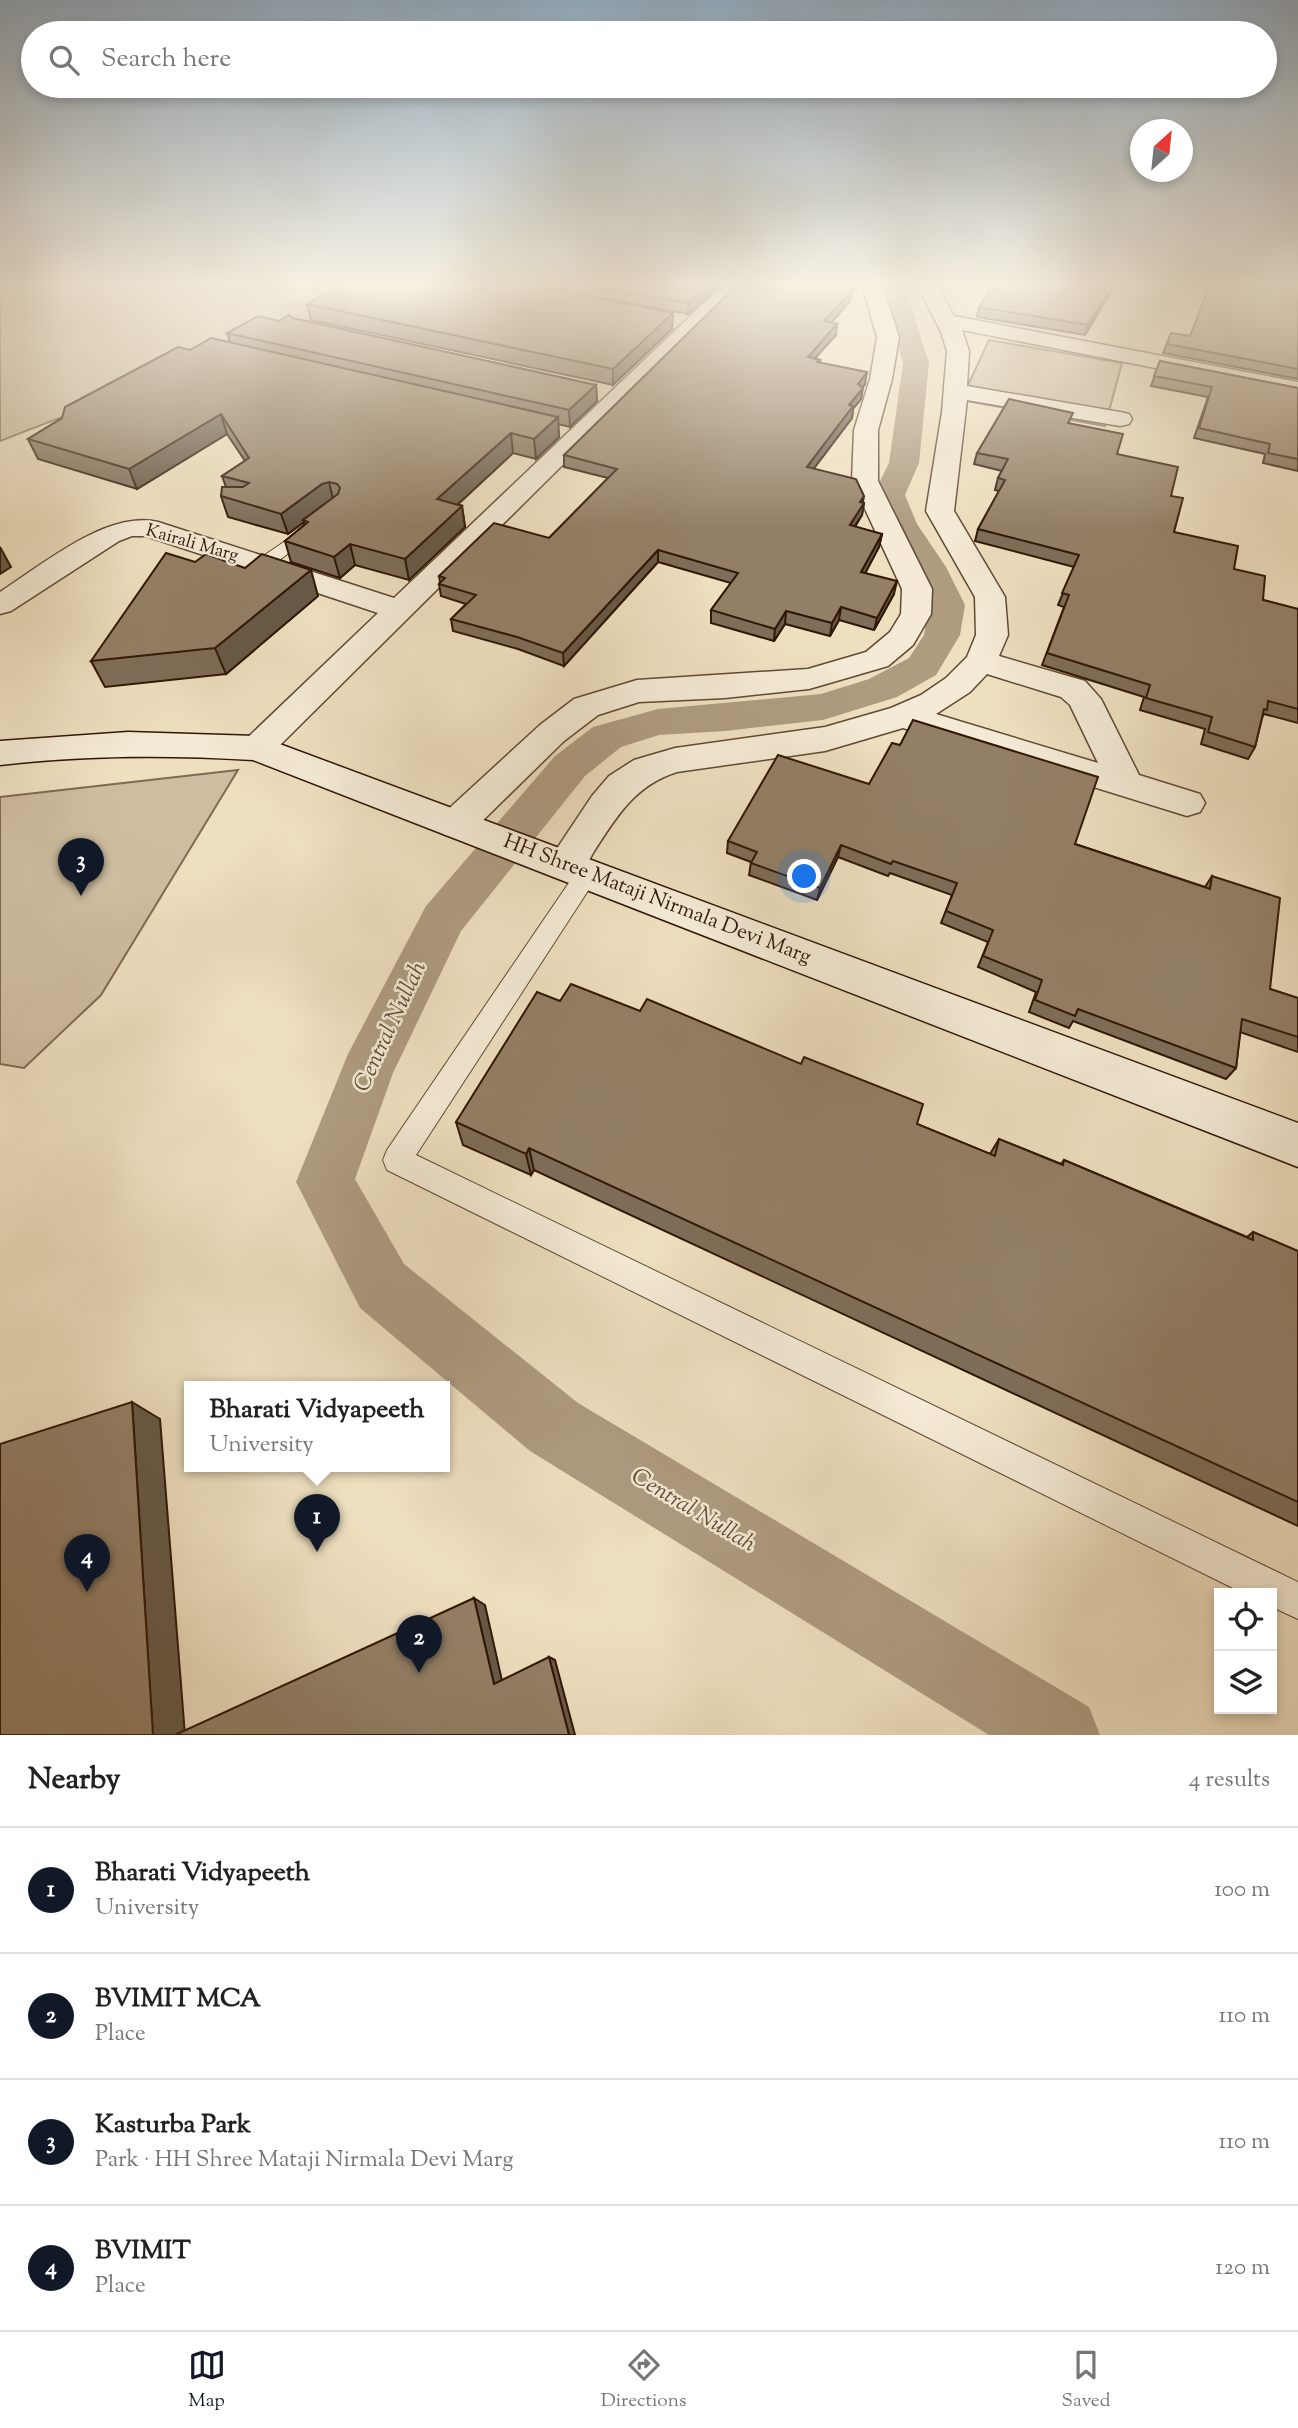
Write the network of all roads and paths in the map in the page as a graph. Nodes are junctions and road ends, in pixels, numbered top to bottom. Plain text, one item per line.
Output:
1 (643, 366) edge
2 (883, 366) edge
3 (957, 366) edge
4 (1182, 366) edge
5 (1298, 388) edge
6 (591, 390) edge
7 (956, 391) junction
8 (618, 396) junction
9 (1120, 419) dead end
10 (324, 518) edge
11 (262, 565) junction
12 (0, 605) edge
13 (397, 609) junction
14 (981, 661) junction
15 (902, 716) junction
16 (257, 748) junction
17 (0, 753) edge
18 (1125, 783) junction
19 (1187, 803) dead end
20 (464, 827) junction
21 (567, 866) junction
22 (1298, 1145) edge
23 (1298, 1601) edge

1 - 8 street
2 - 20 street
3 - 7 street
4 - 5 street
6 - 8 street
7 - 9 street
7 - 14 street
8 - 13 street
10 - 11 lane
11 - 12 street, Kairali Marg
11 - 13 street, Kairali Marg
13 - 16 street
14 - 15 street
14 - 18 street
15 - 18 street
15 - 21 street
16 - 17 street, HH Shree Mataji Nirmala Devi Marg
16 - 20 street, HH Shree Mataji Nirmala Devi Marg
18 - 19 street
20 - 21 street, HH Shree Mataji Nirmala Devi Marg
21 - 22 street, HH Shree Mataji Nirmala Devi Marg
21 - 23 lane

